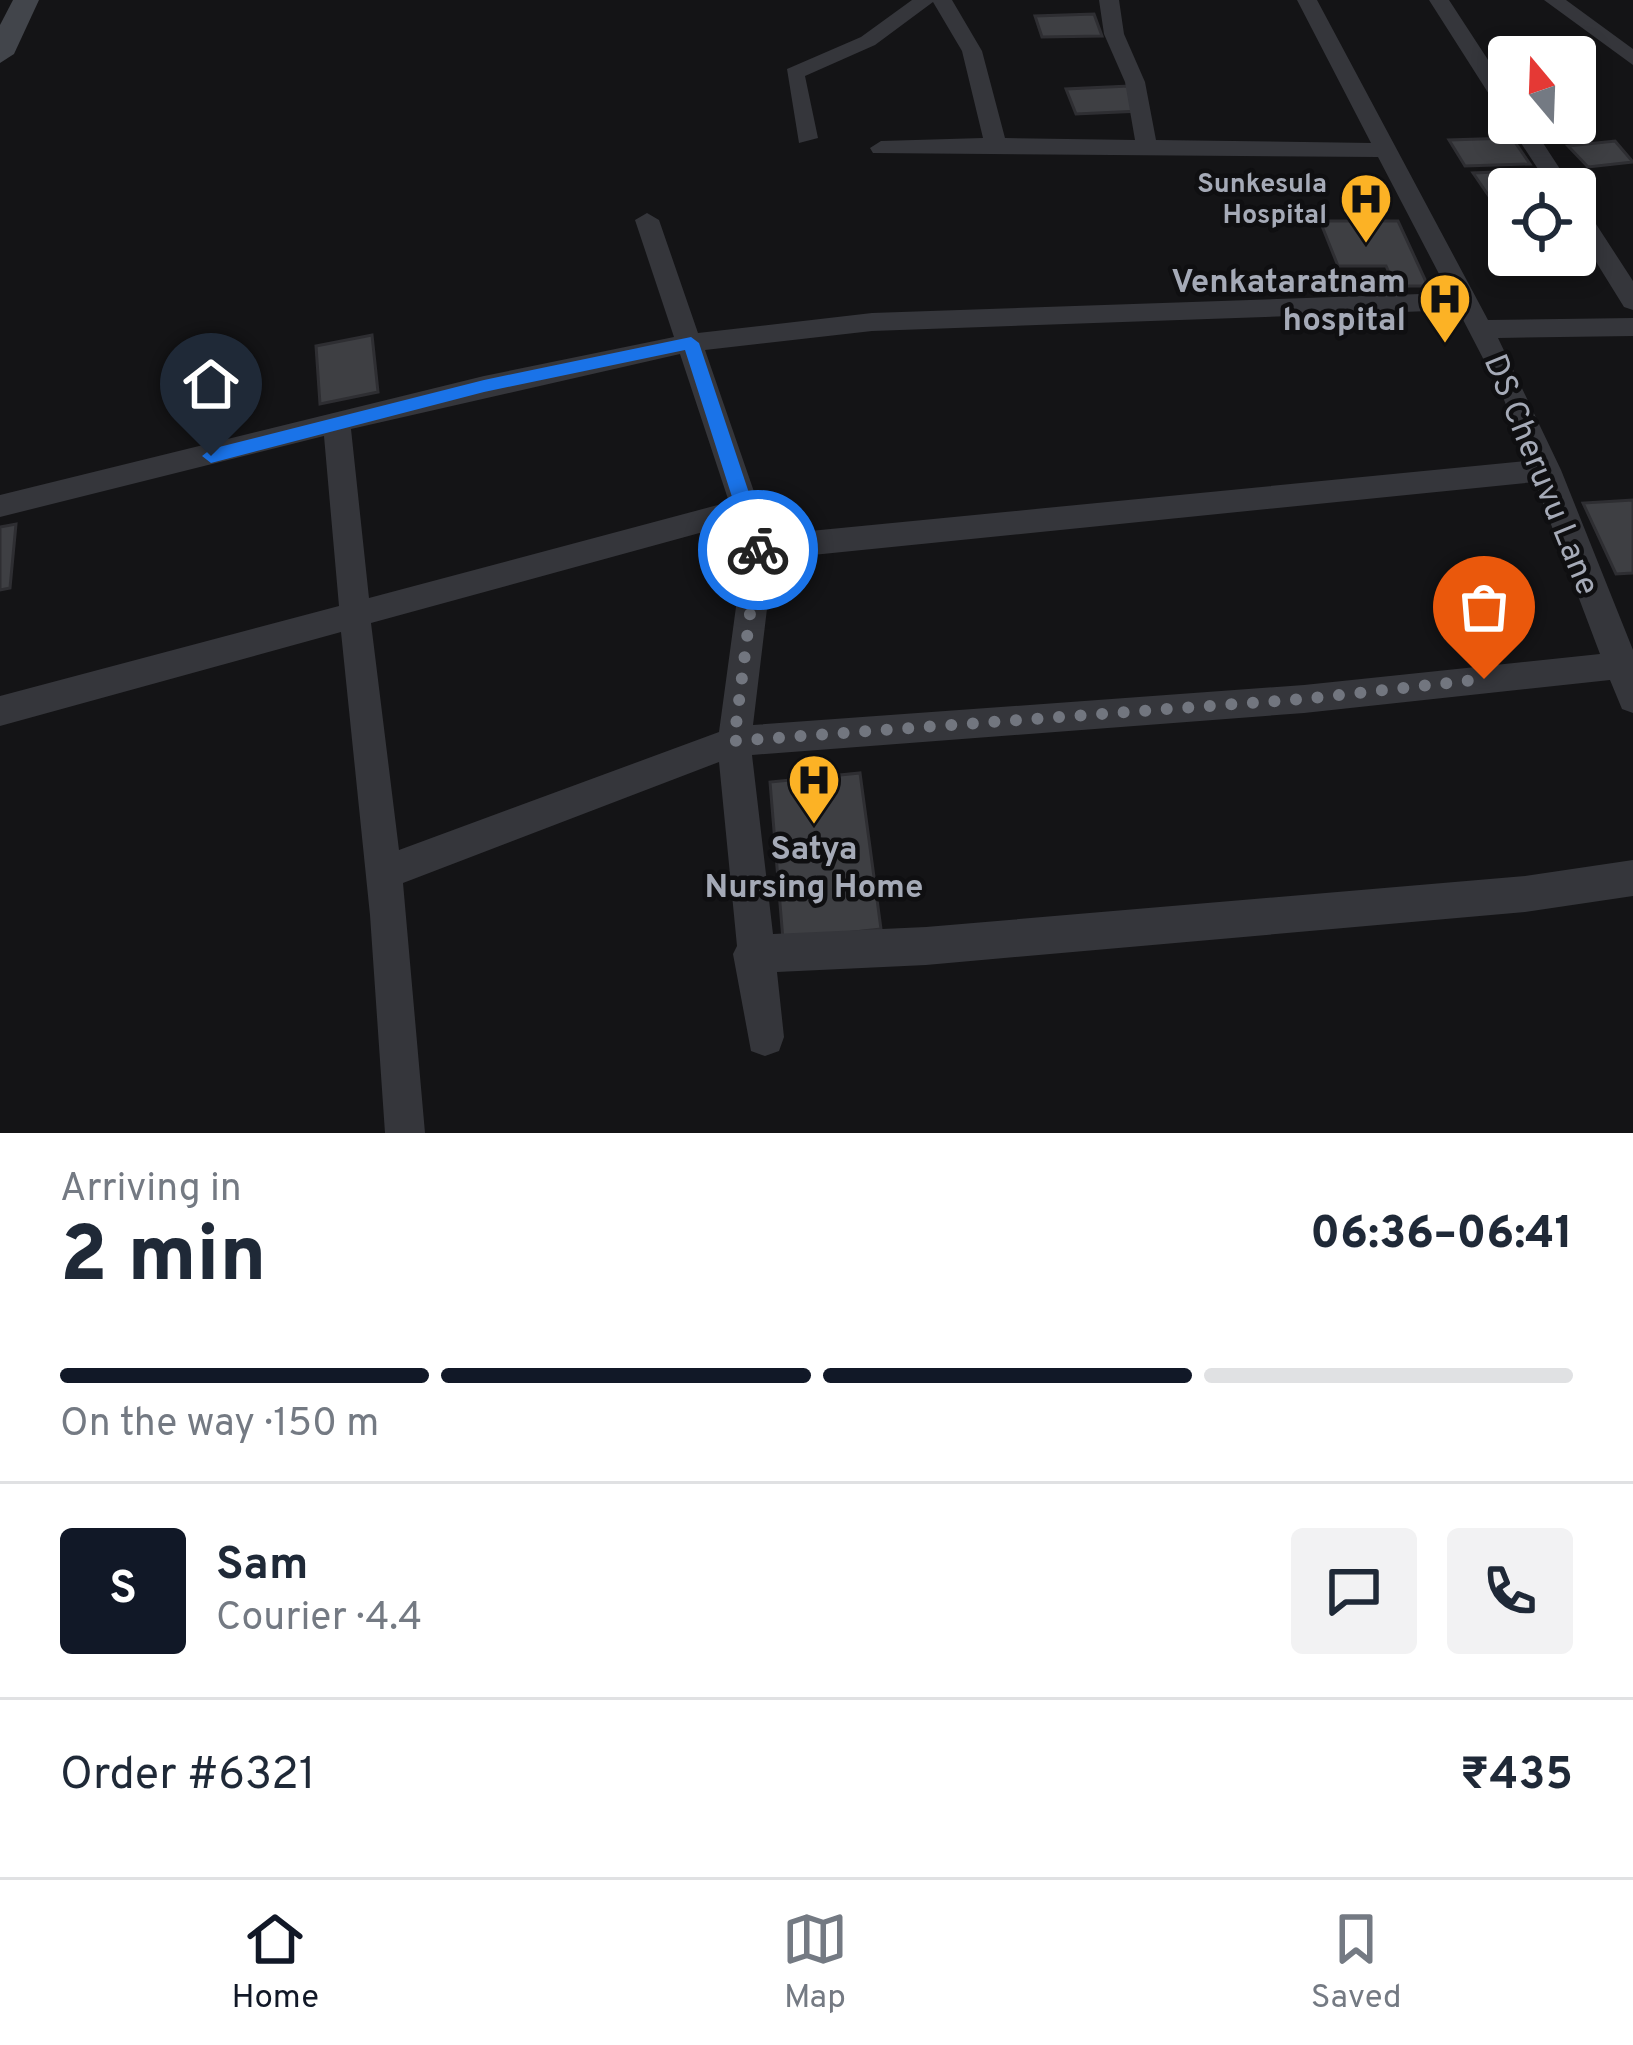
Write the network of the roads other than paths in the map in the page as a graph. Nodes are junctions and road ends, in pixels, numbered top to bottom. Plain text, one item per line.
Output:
1 (26, 0) edge
2 (925, 0) edge
3 (942, 0) edge
4 (1109, 0) edge
5 (1307, 0) edge
6 (1439, 0) edge
7 (1554, 0) edge
8 (0, 54) edge
9 (1633, 59) edge
10 (1488, 76) edge
11 (808, 138) dead end
12 (996, 144) junction
13 (881, 148) dead end
14 (1147, 148) junction
15 (1385, 151) junction
16 (647, 220) dead end
17 (1596, 242) edge
18 (1469, 301) junction
19 (1633, 301) edge
20 (1633, 327) edge
21 (1483, 329) junction
22 (691, 343) junction
23 (337, 425) junction
24 (1547, 470) junction
25 (0, 506) edge
26 (745, 509) junction
27 (759, 548) junction
28 (352, 618) junction
29 (1625, 664) edge
30 (1633, 699) edge
31 (0, 711) edge
32 (734, 741) junction
33 (383, 873) junction
34 (1633, 878) edge
35 (752, 954) junction
36 (765, 1036) dead end
37 (405, 1133) edge

1 - 8 street
2 - 11 street
3 - 12 street
4 - 14 street
5 - 15 street, DS Cheruvu Lane
6 - 10 street
7 - 9 street
12 - 13 street
12 - 14 street
14 - 15 street
15 - 18 street, DS Cheruvu Lane
16 - 22 street
17 - 19 street
18 - 21 street, DS Cheruvu Lane
18 - 22 street
20 - 21 street
21 - 24 street, DS Cheruvu Lane
22 - 23 street
22 - 26 street
23 - 25 street
23 - 28 street
24 - 27 street
24 - 29 street, DS Cheruvu Lane
26 - 27 street
26 - 28 street
27 - 32 street
28 - 31 street
28 - 33 street
29 - 30 street, DS Cheruvu Lane
29 - 32 street
32 - 33 street
32 - 35 street
33 - 37 street
34 - 35 street
35 - 36 street

